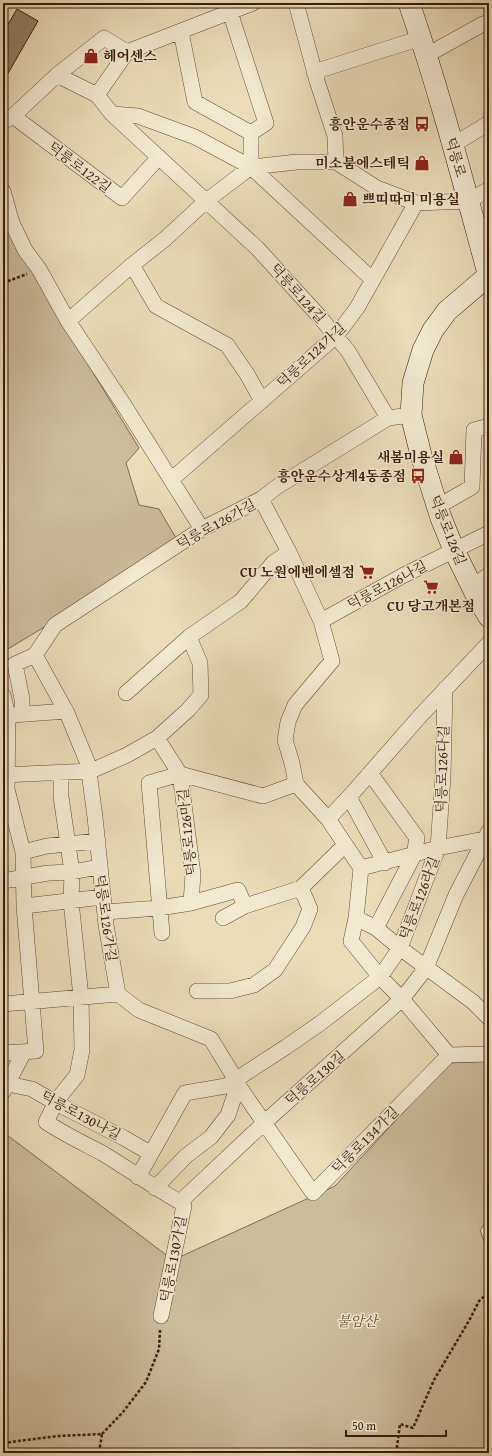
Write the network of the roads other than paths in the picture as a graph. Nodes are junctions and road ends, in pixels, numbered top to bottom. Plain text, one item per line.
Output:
1 (253, 3) edge
2 (296, 3) edge
3 (409, 3) edge
4 (230, 12) junction
5 (489, 22) edge
6 (181, 32) junction
7 (424, 47) junction
8 (127, 52) junction
9 (314, 72) junction
10 (57, 75) junction
11 (97, 95) junction
12 (112, 114) junction
13 (8, 119) edge
14 (489, 122) edge
15 (251, 133) junction
16 (453, 145) junction
17 (159, 157) junction
18 (336, 162) junction
19 (251, 167) junction
20 (489, 189) edge
21 (3, 191) edge
22 (469, 201) junction
23 (205, 202) junction
24 (416, 204) junction
25 (132, 265) junction
26 (489, 276) edge
27 (373, 280) junction
28 (68, 321) junction
29 (336, 336) junction
30 (262, 400) junction
31 (411, 415) junction
32 (388, 418) junction
33 (489, 426) edge
34 (172, 479) junction
35 (261, 498) junction
36 (437, 507) junction
37 (202, 529) junction
38 (489, 533) edge
39 (454, 550) junction
40 (288, 552) junction
41 (480, 580) edge
42 (489, 617) edge
43 (321, 621) junction
44 (189, 637) junction
45 (489, 643) edge
46 (35, 655) junction
47 (445, 689) junction
48 (126, 693) dead end
49 (3, 695) edge
50 (66, 711) junction
51 (11, 715) edge
52 (157, 738) junction
53 (91, 771) junction
54 (61, 772) junction
55 (370, 773) junction
56 (180, 774) junction
57 (5, 775) edge
58 (296, 784) junction
59 (349, 797) junction
60 (328, 819) junction
61 (486, 835) edge
62 (98, 841) junction
63 (68, 844) junction
64 (345, 845) junction
65 (438, 848) junction
66 (23, 852) junction
67 (414, 855) junction
68 (385, 863) junction
69 (99, 867) junction
70 (361, 868) junction
71 (72, 872) junction
72 (24, 877) junction
73 (3, 881) edge
74 (301, 888) junction
75 (103, 897) junction
76 (71, 901) junction
77 (191, 904) junction
78 (24, 906) junction
79 (245, 906) junction
80 (159, 908) junction
81 (105, 912) junction
82 (223, 918) dead end
83 (356, 918) junction
84 (376, 928) junction
85 (162, 933) dead end
86 (400, 948) junction
87 (426, 968) junction
88 (380, 977) junction
89 (197, 992) dead end
90 (118, 994) junction
91 (81, 997) junction
92 (402, 999) junction
93 (33, 1000) junction
94 (3, 1004) edge
95 (489, 1018) edge
96 (24, 1052) junction
97 (3, 1053) edge
98 (489, 1054) edge
99 (448, 1055) junction
100 (237, 1083) junction
101 (5, 1086) edge
102 (56, 1103) junction
103 (264, 1122) junction
104 (150, 1153) junction
105 (138, 1177) junction
106 (155, 1188) junction
107 (180, 1202) junction
108 (161, 1316) road end

1 - 4 street
2 - 9 street
3 - 7 main road, 덕릉로
4 - 6 street
4 - 15 street
5 - 7 street
6 - 8 street
6 - 15 street
7 - 9 street
7 - 16 main road, 덕릉로
8 - 10 street, 덕릉로122길
8 - 11 street
9 - 18 street
10 - 11 street
10 - 13 street, 덕릉로122길
11 - 12 street, 덕릉로124길
12 - 17 street, 덕릉로124길
12 - 19 street
13 - 17 street, 덕릉로122길
14 - 16 street
15 - 19 street
16 - 22 main road, 덕릉로
17 - 23 street, 덕릉로124길
18 - 19 street
18 - 24 street
19 - 23 street
19 - 27 street
20 - 22 street
21 - 28 street
22 - 24 street
22 - 26 main road, 덕릉로
23 - 25 street
23 - 29 street, 덕릉로124길
24 - 27 street, 덕릉로124가길
25 - 28 street
25 - 30 street
26 - 31 main road, 덕릉로126길
27 - 29 street, 덕릉로124가길
28 - 34 street
29 - 30 street, 덕릉로124가길
29 - 32 street, 덕릉로124길
30 - 34 street, 덕릉로124가길
31 - 32 street, 덕릉로126가길
31 - 36 main road, 덕릉로126길
32 - 35 street, 덕릉로126가길
33 - 36 street
34 - 37 street
35 - 37 street, 덕릉로126가길
35 - 40 street
36 - 39 main road, 덕릉로126길
37 - 46 street, 덕릉로126가길
38 - 39 street
39 - 41 main road, 덕릉로126길
39 - 43 street, 덕릉로126나길
40 - 43 street
40 - 44 street
41 - 42 main road, 덕릉로126길
43 - 58 street
44 - 48 street
44 - 52 street
45 - 47 street, 덕릉로126다길
46 - 50 street, 덕릉로126가길
46 - 51 street
47 - 55 street, 덕릉로126다길
47 - 65 street, 덕릉로126다길
49 - 51 street
50 - 51 street
50 - 53 street, 덕릉로126가길
51 - 57 street
52 - 53 street
52 - 56 street
53 - 54 street
53 - 62 street, 덕릉로126가길
54 - 57 street
54 - 63 street, 덕릉로126가길
55 - 59 street, 덕릉로126다길
55 - 67 street
56 - 58 street
56 - 77 street, 덕릉로126마길
56 - 80 street, 덕릉로126마길
57 - 66 street
58 - 60 street
59 - 60 street, 덕릉로126다길
59 - 68 street
60 - 64 street
61 - 65 street, 덕릉로130길
61 - 87 street, 덕릉로130길
62 - 63 street
62 - 69 street, 덕릉로126가길
63 - 66 street
63 - 71 street, 덕릉로126가길
64 - 70 street
64 - 74 street
65 - 67 street, 덕릉로130길
65 - 86 street, 덕릉로126라길
66 - 72 street
67 - 68 street, 덕릉로130길
67 - 84 street
68 - 70 street, 덕릉로130길
69 - 71 street
69 - 75 street, 덕릉로126가길
70 - 83 street
71 - 72 street
71 - 76 street, 덕릉로126가길
72 - 73 street
72 - 78 street
74 - 79 street
74 - 89 street
75 - 76 street
75 - 81 street, 덕릉로126가길
76 - 78 street
76 - 91 street, 덕릉로126가길
77 - 79 street
77 - 80 street
78 - 93 street
79 - 82 street
80 - 81 street
80 - 85 street, 덕릉로126마길
81 - 90 street, 덕릉로126가길
83 - 84 street, 덕릉로126라길
83 - 88 street
84 - 86 street, 덕릉로126라길
86 - 87 street
86 - 88 street, 덕릉로126라길
87 - 92 street, 덕릉로130길
87 - 95 street
88 - 92 street
88 - 100 street
90 - 91 street
90 - 100 street
91 - 93 street
91 - 102 street
92 - 99 street
92 - 103 street, 덕릉로130길
93 - 94 street
93 - 96 street
96 - 97 street
96 - 101 street
98 - 99 street
99 - 103 street, 덕릉로134가길
100 - 103 street
100 - 104 street
100 - 106 street
101 - 102 street, 덕릉로130나길
102 - 104 street, 덕릉로130나길
102 - 105 street, 덕릉로130나길
103 - 107 street, 덕릉로130가길
104 - 105 street
105 - 106 street, 덕릉로130나길
106 - 107 street, 덕릉로130가길
107 - 108 street, 덕릉로130가길

